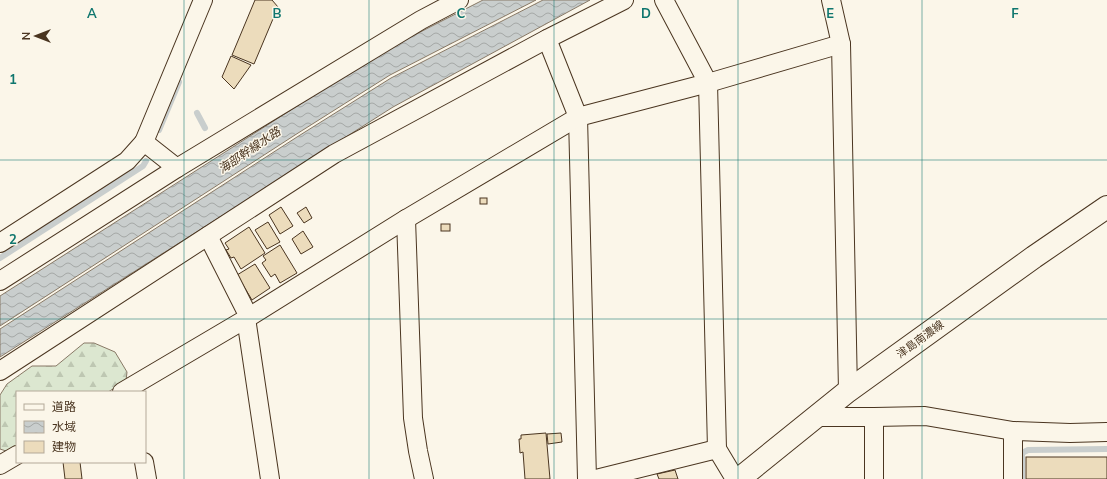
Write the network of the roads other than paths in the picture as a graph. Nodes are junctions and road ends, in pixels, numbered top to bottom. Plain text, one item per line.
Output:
1 (203, 0) edge
2 (459, 0) edge
3 (624, 0) edge
4 (664, 0) edge
5 (831, 0) edge
6 (547, 39) junction
7 (841, 44) junction
8 (708, 83) junction
9 (578, 117) junction
10 (144, 142) junction
11 (177, 168) junction
12 (1107, 207) edge
13 (406, 219) junction
14 (208, 236) junction
15 (0, 243) edge
16 (0, 281) edge
17 (247, 317) junction
18 (0, 370) edge
19 (130, 390) edge
20 (848, 391) junction
21 (816, 417) junction
22 (874, 417) junction
23 (1013, 431) junction
24 (1107, 432) edge
25 (717, 449) junction
26 (16, 456) edge
27 (144, 463) edge
28 (0, 465) edge
29 (147, 479) edge
30 (270, 479) edge
31 (424, 479) edge
32 (587, 479) edge
33 (596, 479) edge
34 (735, 479) edge
35 (739, 479) edge
36 (874, 479) edge
37 (1013, 479) edge

1 - 10 street
2 - 11 street
3 - 6 street
4 - 8 street
5 - 7 street
6 - 9 street
6 - 14 street
7 - 8 street
7 - 20 street
8 - 9 street
8 - 25 street
9 - 13 street
9 - 32 street
10 - 11 street
10 - 15 street
11 - 16 street
12 - 20 main road, 津島南濃線
13 - 17 street
13 - 31 street
14 - 17 street
14 - 18 street
17 - 19 street
17 - 30 street
20 - 21 main road, 津島南濃線
21 - 22 street
21 - 35 main road, 津島南濃線
22 - 23 street
22 - 36 street
23 - 24 street
23 - 37 street
25 - 33 street
25 - 34 street
26 - 28 street
27 - 29 street

